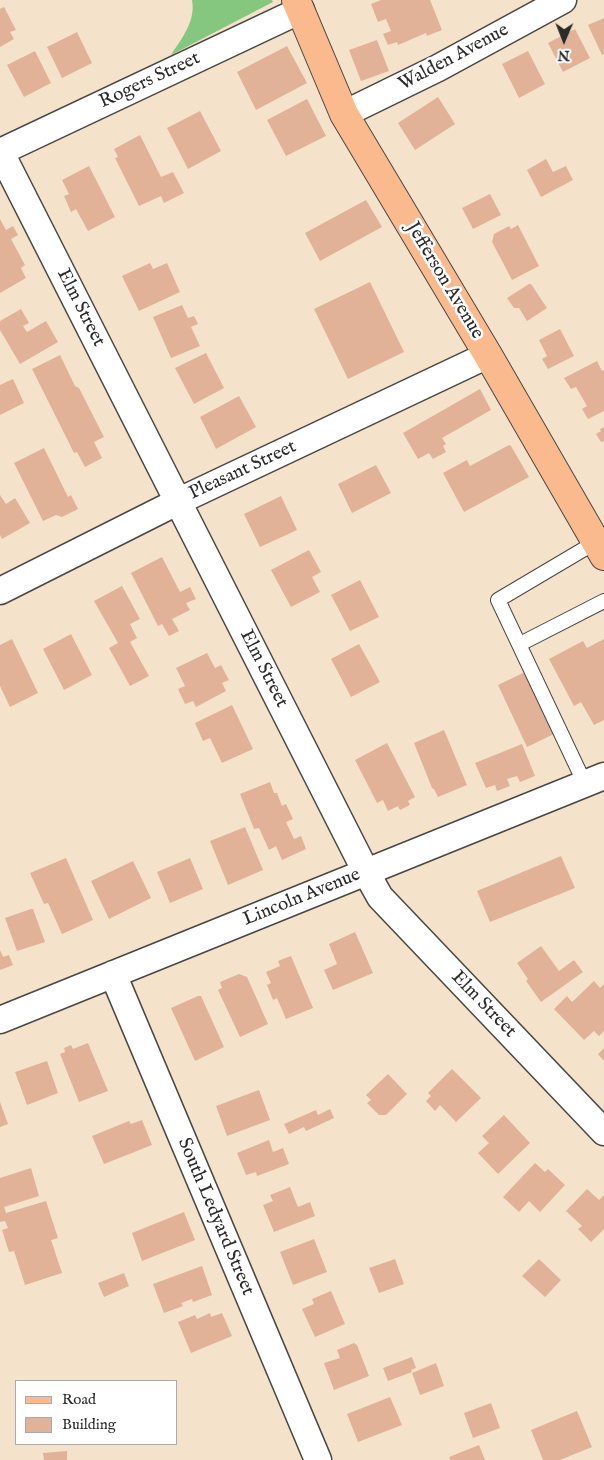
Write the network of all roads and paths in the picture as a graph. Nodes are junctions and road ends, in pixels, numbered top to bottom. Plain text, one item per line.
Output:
1 (563, 0) edge
2 (299, 5) edge
3 (344, 114) junction
4 (0, 152) edge
5 (488, 355) junction
6 (179, 501) junction
7 (600, 550) edge
8 (0, 591) edge
9 (604, 600) edge
10 (520, 644) junction
11 (594, 780) edge
12 (366, 872) junction
13 (113, 974) junction
14 (0, 1020) edge
15 (604, 1132) edge
16 (318, 1460) edge

1 - 3 street, Walden Avenue
2 - 3 main road, Jefferson Avenue
2 - 4 street, Rogers Street
3 - 5 main road, Jefferson Avenue
4 - 6 street, Elm Street
5 - 6 street, Pleasant Street
5 - 7 main road, Jefferson Avenue
6 - 8 street, Pleasant Street
6 - 12 street, Elm Street
7 - 10 lane
9 - 10 lane
10 - 11 lane
11 - 12 street, Lincoln Avenue
12 - 13 street, Lincoln Avenue
12 - 15 street, Elm Street
13 - 14 street, Lincoln Avenue
13 - 16 street, South Ledyard Street

